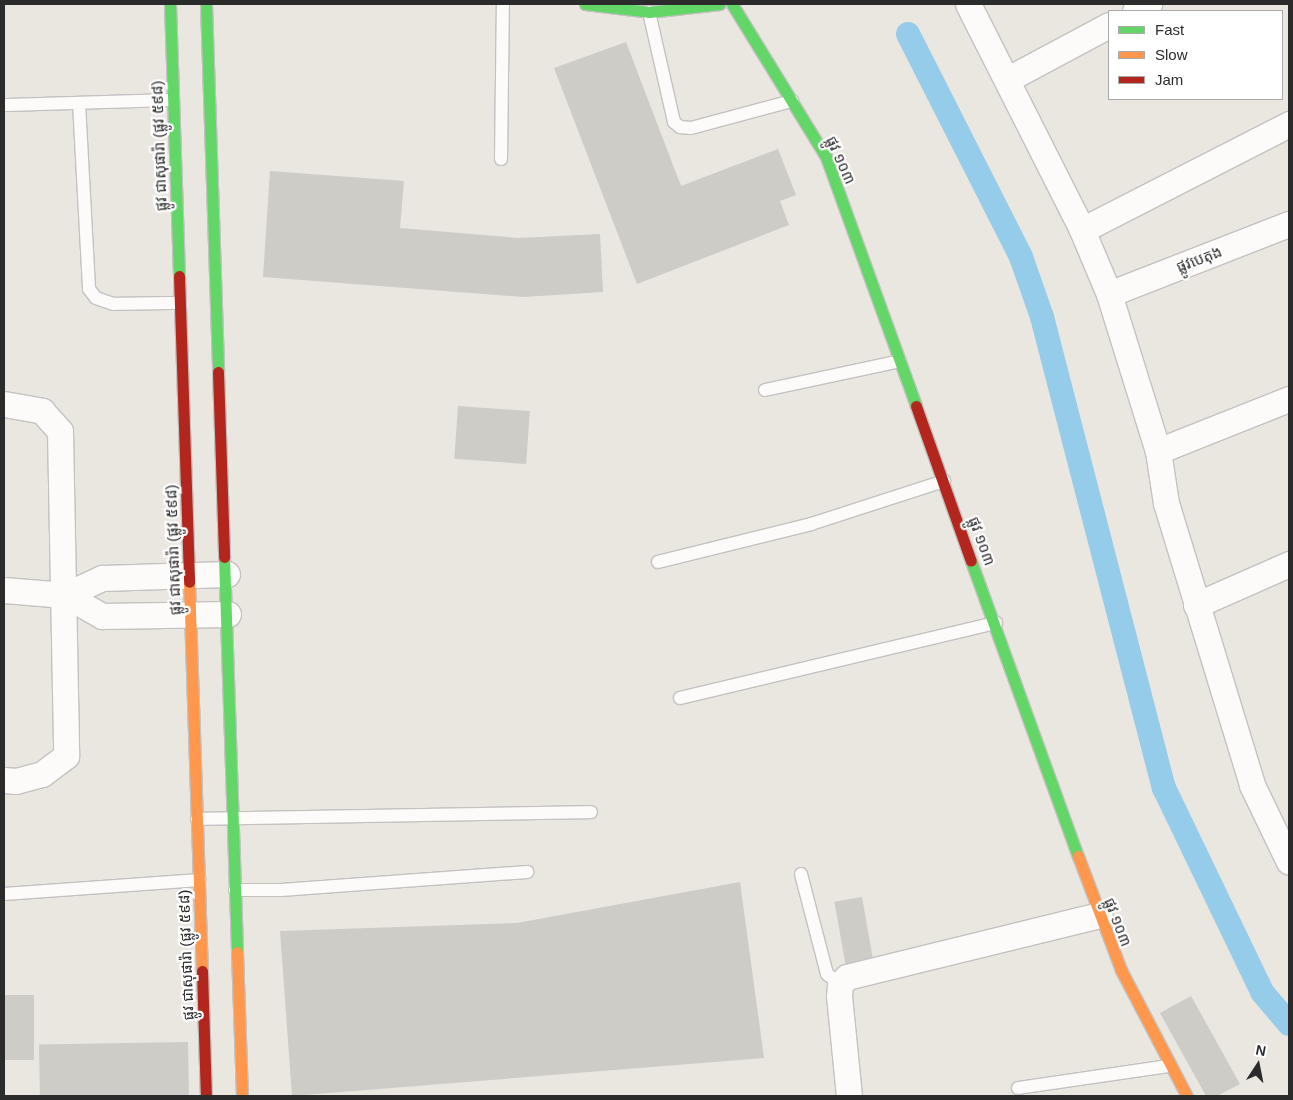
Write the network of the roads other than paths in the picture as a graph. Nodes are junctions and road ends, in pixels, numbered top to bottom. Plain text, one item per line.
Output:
1 (170, 4) edge
2 (206, 4) edge
3 (504, 4) edge
4 (585, 4) edge
5 (720, 4) edge
6 (732, 4) edge
7 (968, 4) edge
8 (1149, 4) edge
9 (1137, 10) edge
10 (649, 12) junction
11 (1108, 26) edge
12 (1008, 79) junction
13 (173, 100) junction
14 (792, 101) junction
15 (79, 103) junction
16 (4, 105) edge
17 (1289, 124) edge
18 (501, 159) dead end
19 (1289, 224) edge
20 (1082, 230) junction
21 (1109, 294) junction
22 (180, 303) junction
23 (900, 361) junction
24 (765, 390) dead end
25 (1289, 399) edge
26 (4, 404) edge
27 (1158, 451) junction
28 (944, 481) junction
29 (658, 562) dead end
30 (1289, 564) edge
31 (226, 574) junction
32 (190, 575) junction
33 (4, 590) edge
34 (65, 595) junction
35 (1196, 605) junction
36 (191, 614) junction
37 (228, 614) junction
38 (996, 623) junction
39 (680, 698) dead end
40 (4, 780) edge
41 (591, 812) dead end
42 (196, 819) junction
43 (233, 819) junction
44 (1289, 862) edge
45 (527, 872) dead end
46 (801, 874) dead end
47 (199, 880) junction
48 (235, 890) junction
49 (4, 894) edge
50 (1099, 916) junction
51 (840, 984) junction
52 (1169, 1066) junction
53 (1018, 1088) dead end
54 (206, 1096) edge
55 (242, 1096) edge
56 (849, 1096) edge
57 (1187, 1096) edge

1 - 13 main road, ផ្លូវ ជាសុផារ៉ា (ផ្លូវ ៥៩៨)
2 - 31 main road
3 - 18 lane
4 - 10 main road
5 - 10 main road
6 - 14 main road, ផ្លូវ ១០៣
7 - 12 street
8 - 9 street
10 - 14 lane
11 - 12 street
12 - 20 street
13 - 15 lane
13 - 22 main road, ផ្លូវ ជាសុផារ៉ា (ផ្លូវ ៥៩៨)
14 - 23 main road, ផ្លូវ ១០៣
15 - 16 lane
15 - 22 lane
17 - 20 street
19 - 21 street, ផ្លូវបេតុង
20 - 21 street
21 - 27 street
22 - 32 main road, ផ្លូវ ជាសុផារ៉ា (ផ្លូវ ៥៩៨)
23 - 24 lane
23 - 28 main road, ផ្លូវ ១០៣
25 - 27 street
26 - 34 street
27 - 35 street
28 - 29 lane
28 - 38 main road, ផ្លូវ ១០៣
30 - 35 street
31 - 32 street
31 - 37 main road
32 - 34 street
32 - 36 main road, ផ្លូវ ជាសុផារ៉ា (ផ្លូវ ៥៩៨)
33 - 34 street
34 - 36 street
34 - 40 street
35 - 44 street
36 - 37 street
36 - 42 main road, ផ្លូវ ជាសុផារ៉ា (ផ្លូវ ៥៩៨)
37 - 43 main road
38 - 39 lane
38 - 50 main road, ផ្លូវ ១០៣
41 - 43 lane
42 - 43 lane
42 - 47 main road, ផ្លូវ ជាសុផារ៉ា (ផ្លូវ ៥៩៨)
43 - 48 main road
45 - 48 lane
46 - 51 lane
47 - 49 lane
47 - 54 main road, ផ្លូវ ជាសុផារ៉ា (ផ្លូវ ៥៩៨)
48 - 55 main road
50 - 51 street
50 - 52 main road, ផ្លូវ ១០៣
51 - 56 street
52 - 53 lane
52 - 57 main road, ផ្លូវ ១០៣

